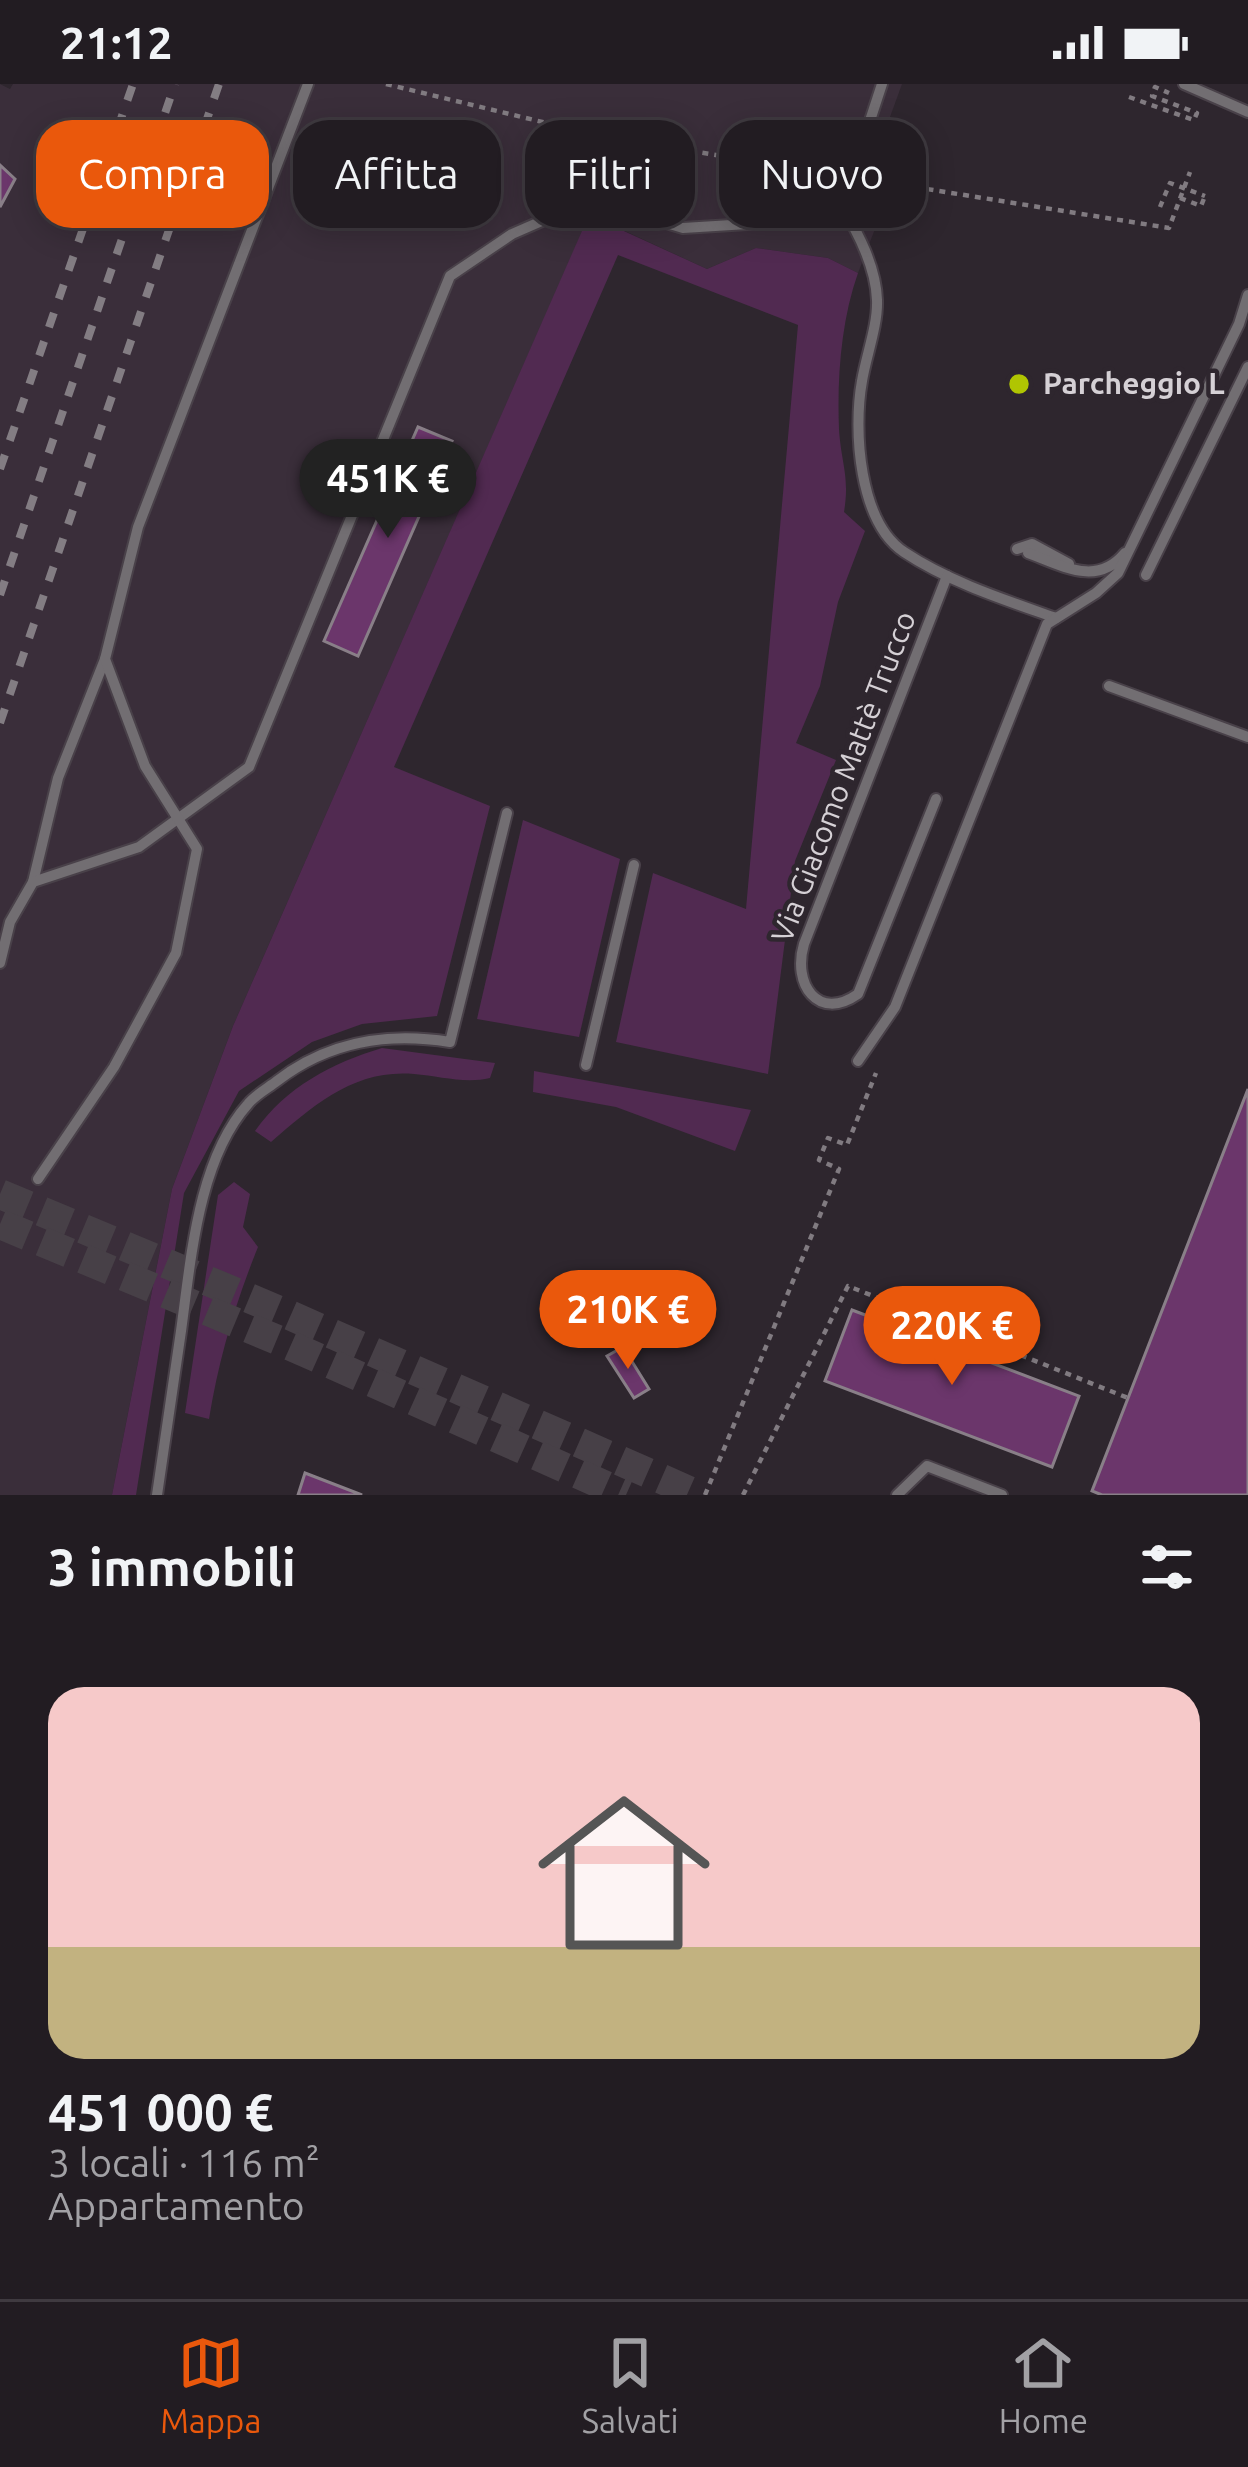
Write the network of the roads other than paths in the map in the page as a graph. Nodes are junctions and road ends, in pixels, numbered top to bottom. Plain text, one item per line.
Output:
1 (308, 84) edge
2 (883, 84) edge
3 (1184, 84) edge
4 (1248, 112) edge
5 (871, 120) edge
6 (719, 225) edge
7 (856, 228) edge
8 (1248, 295) edge
9 (1248, 367) edge
10 (1135, 541) junction
11 (1023, 551) dead end
12 (1146, 575) dead end
13 (947, 576) junction
14 (1056, 618) junction
15 (105, 659) junction
16 (1109, 686) dead end
17 (1248, 737) edge
18 (936, 799) dead end
19 (507, 813) dead end
20 (178, 819) junction
21 (634, 865) dead end
22 (33, 883) junction
23 (0, 963) edge
24 (858, 1061) dead end
25 (586, 1065) dead end
26 (38, 1179) dead end
27 (157, 1495) edge
28 (897, 1495) edge
29 (1003, 1495) edge

1 - 15 lane
2 - 5 lane
3 - 4 lane
6 - 20 lane
7 - 13 lane
8 - 10 lane
9 - 12 lane
10 - 11 lane
10 - 14 lane
13 - 14 lane
13 - 18 lane, Via Giacomo Mattè Trucco
14 - 24 lane
15 - 20 lane
15 - 22 lane
16 - 17 lane
19 - 27 lane
20 - 22 lane
20 - 26 lane
21 - 25 lane
22 - 23 lane
28 - 29 lane

